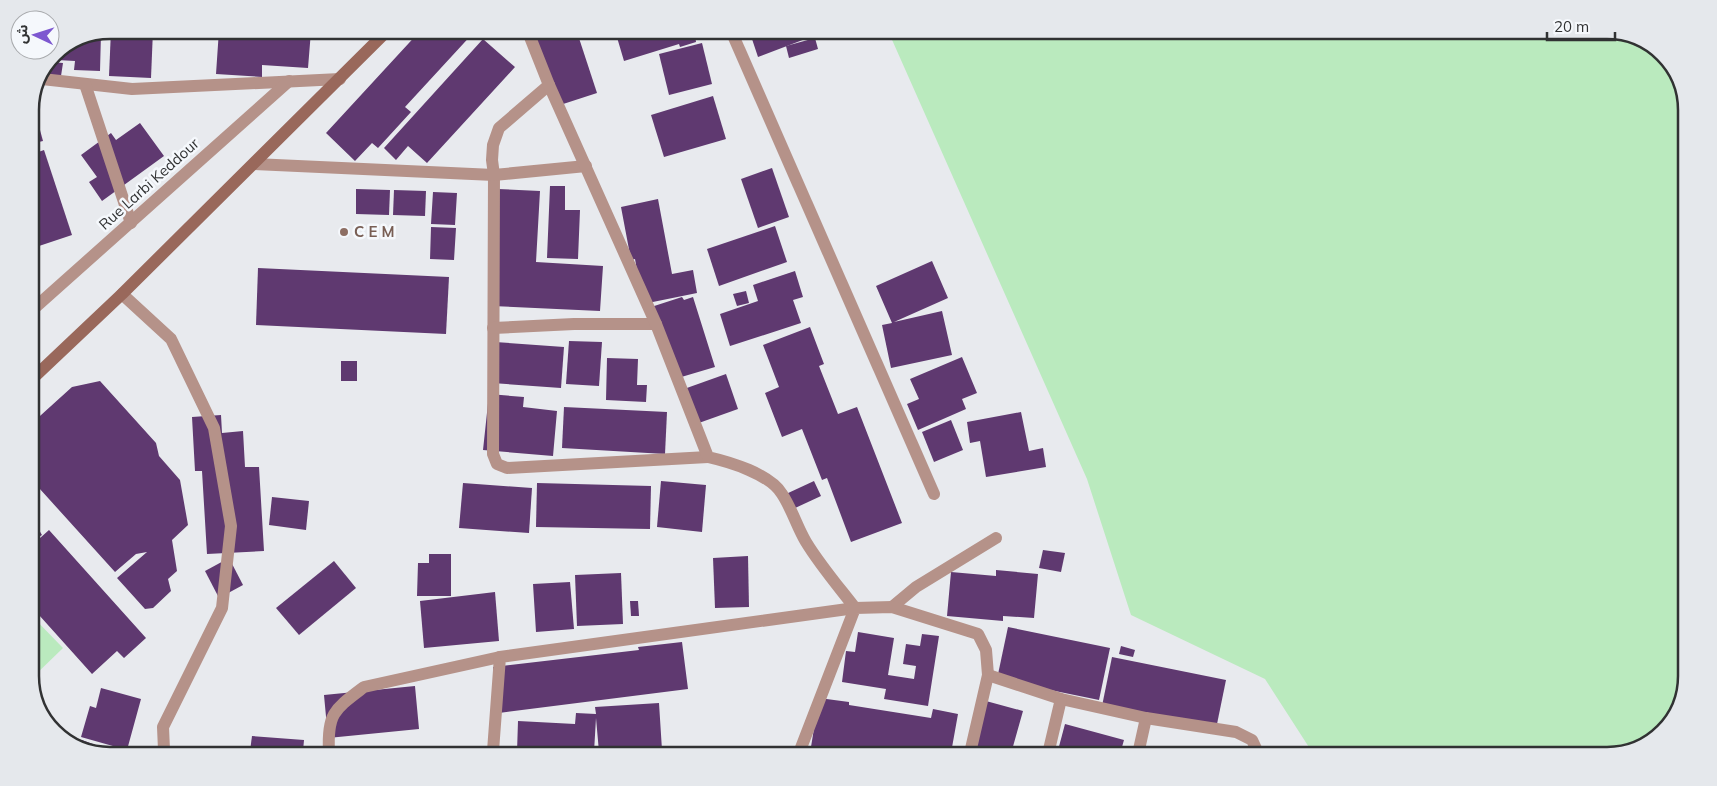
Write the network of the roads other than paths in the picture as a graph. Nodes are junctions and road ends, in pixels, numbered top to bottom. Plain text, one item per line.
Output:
1 (379, 39) edge
2 (531, 39) edge
3 (735, 39) edge
4 (340, 78) junction
5 (46, 79) edge
6 (290, 81) junction
7 (85, 84) junction
8 (549, 85) junction
9 (254, 164) junction
10 (586, 166) junction
11 (494, 175) junction
12 (131, 223) junction
13 (122, 294) junction
14 (39, 304) edge
15 (656, 324) junction
16 (493, 328) junction
17 (39, 372) edge
18 (708, 456) junction
19 (934, 494) dead end
20 (996, 538) dead end
21 (855, 608) junction
22 (892, 608) junction
23 (500, 657) junction
24 (988, 675) junction
25 (1061, 699) junction
26 (1146, 718) junction
27 (164, 747) edge
28 (329, 747) edge
29 (492, 747) edge
30 (801, 747) edge
31 (971, 747) edge
32 (1050, 747) edge
33 (1140, 747) edge
34 (1255, 747) edge

1 - 4 main road
2 - 8 street
3 - 19 street
4 - 6 street
4 - 9 main road
5 - 7 street
6 - 7 street
6 - 12 street, Rue Larbi Keddour
7 - 12 street
8 - 10 street
8 - 11 street
9 - 11 street
9 - 13 main road
10 - 11 street
10 - 15 street
11 - 16 street
12 - 14 street, Rue Larbi Keddour
13 - 17 main road
13 - 27 street
15 - 16 street
15 - 18 street
16 - 18 street
18 - 21 street
20 - 22 street
21 - 22 street
21 - 23 street
21 - 30 street
22 - 24 street
23 - 28 street
23 - 29 street
24 - 25 street
24 - 31 street
25 - 26 street
25 - 32 street
26 - 33 street
26 - 34 street

